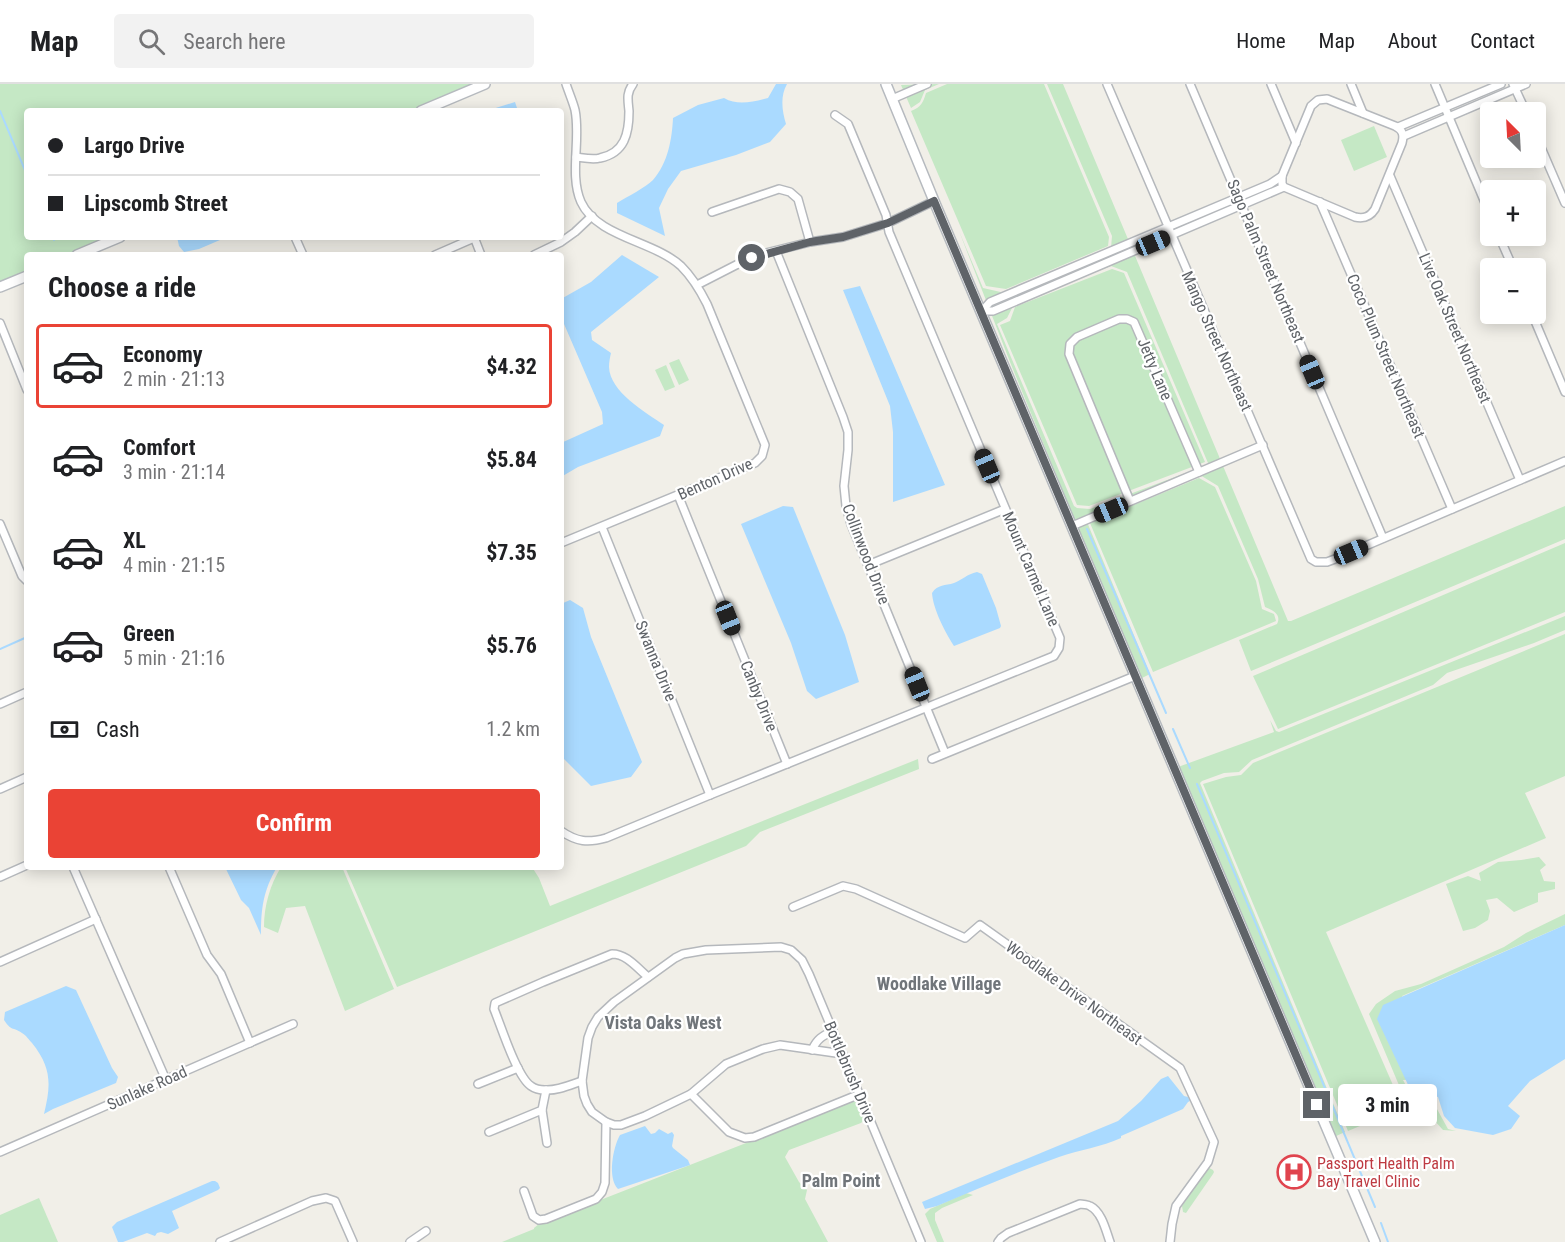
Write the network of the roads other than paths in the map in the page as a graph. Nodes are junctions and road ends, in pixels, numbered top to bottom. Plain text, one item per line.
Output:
1 (486, 84) edge
2 (566, 84) edge
3 (633, 84) edge
4 (886, 84) edge
5 (927, 84) edge
6 (1107, 84) edge
7 (1190, 84) edge
8 (1271, 84) edge
9 (1351, 84) edge
10 (1435, 84) edge
11 (1501, 84) edge
12 (1526, 84) edge
13 (1514, 86) edge
14 (892, 99) junction
15 (1521, 102) edge
16 (428, 108) edge
17 (1445, 108) junction
18 (1363, 113) junction
19 (835, 115) dead end
20 (1449, 117) junction
21 (1398, 127) junction
22 (1404, 136) junction
23 (1296, 143) junction
24 (576, 157) junction
25 (1546, 159) edge
26 (1282, 176) junction
27 (1390, 176) junction
28 (1284, 187) junction
29 (1480, 191) edge
30 (1239, 197) junction
31 (934, 201) junction
32 (1320, 202) junction
33 (1565, 203) edge
34 (1242, 205) junction
35 (712, 212) dead end
36 (592, 216) junction
37 (888, 223) junction
38 (1168, 227) junction
39 (1171, 236) junction
40 (113, 240) edge
41 (469, 240) edge
42 (564, 240) edge
43 (564, 240) edge
44 (810, 242) junction
45 (776, 251) junction
46 (84, 252) edge
47 (442, 252) edge
48 (540, 252) edge
49 (1093, 259) junction
50 (1097, 267) junction
51 (24, 277) edge
52 (697, 285) junction
53 (1030, 285) junction
54 (0, 287) edge
55 (1034, 293) junction
56 (982, 311) junction
57 (0, 323) edge
58 (1536, 324) edge
59 (24, 383) edge
60 (1565, 392) edge
61 (1263, 445) junction
62 (1565, 461) edge
63 (1199, 472) junction
64 (1520, 480) junction
65 (678, 495) junction
66 (1130, 501) junction
67 (1005, 509) junction
68 (1452, 509) junction
69 (0, 524) edge
70 (1072, 526) junction
71 (602, 527) junction
72 (1383, 538) junction
73 (564, 542) edge
74 (868, 565) junction
75 (24, 576) edge
76 (1135, 676) junction
77 (24, 693) edge
78 (0, 704) edge
79 (927, 708) junction
80 (945, 753) junction
81 (932, 759) dead end
82 (787, 764) junction
83 (24, 778) edge
84 (0, 789) edge
85 (710, 795) junction
86 (564, 833) edge
87 (24, 866) edge
88 (74, 870) edge
89 (170, 870) edge
90 (0, 877) edge
91 (793, 907) dead end
92 (96, 920) junction
93 (0, 962) edge
94 (648, 977) junction
95 (293, 1024) dead end
96 (833, 1031) junction
97 (250, 1043) junction
98 (812, 1050) junction
99 (843, 1054) junction
100 (518, 1068) junction
101 (166, 1080) junction
102 (582, 1081) junction
103 (478, 1084) dead end
104 (546, 1090) junction
105 (691, 1094) junction
106 (860, 1094) junction
107 (542, 1110) junction
108 (606, 1122) junction
109 (489, 1132) dead end
110 (547, 1143) dead end
111 (0, 1152) edge
112 (524, 1191) dead end
113 (426, 1231) dead end
114 (220, 1242) edge
115 (353, 1242) edge
116 (410, 1242) edge
117 (921, 1242) edge
118 (998, 1242) edge
119 (1110, 1242) edge
120 (1170, 1242) edge
121 (1375, 1242) edge

1 - 16 street
2 - 24 street
3 - 24 street
4 - 14 street
5 - 14 street
6 - 38 street, Mango Street Northeast
7 - 30 street, Sago Palm Street Northeast
8 - 23 street
9 - 18 street
10 - 17 street
11 - 17 street
12 - 13 street
13 - 15 street
13 - 20 street
14 - 31 street
17 - 20 street
17 - 21 street
18 - 21 street
18 - 23 street
19 - 37 street, Mount Carmel Lane
20 - 22 street
20 - 29 street
21 - 22 street
22 - 27 street
23 - 26 street
24 - 36 street
25 - 33 street
26 - 28 street
26 - 30 street
27 - 32 street
27 - 64 street, Live Oak Street Northeast
28 - 32 street
28 - 34 street
30 - 34 street, Sago Palm Street Northeast
30 - 38 street
31 - 37 street
31 - 56 street
32 - 68 street, Coco Plum Street Northeast
34 - 39 street
34 - 72 street, Sago Palm Street Northeast
35 - 44 street
36 - 42 street
36 - 52 street
37 - 44 street
37 - 67 street, Mount Carmel Lane
38 - 39 street, Mango Street Northeast
38 - 49 street
39 - 50 street
39 - 61 street, Mango Street Northeast
40 - 46 street
41 - 47 street
43 - 48 street
44 - 45 street
45 - 52 street
45 - 74 street, Collinwood Drive
49 - 50 street
49 - 53 street
50 - 55 street
51 - 54 street
52 - 65 street, Benton Drive
53 - 55 street
53 - 56 street
55 - 56 street
56 - 70 street
57 - 59 street
58 - 60 street
61 - 63 street
61 - 72 street, Mango Street Northeast
62 - 64 street
63 - 66 street
63 - 66 street, Jetty Lane
64 - 68 street
65 - 71 street, Benton Drive
65 - 82 street, Canby Drive
66 - 70 street
67 - 74 street
67 - 79 street, Mount Carmel Lane
68 - 72 street
69 - 75 street
70 - 76 street
71 - 73 street, Benton Drive
71 - 85 street, Swanna Drive
74 - 79 street, Collinwood Drive
76 - 80 street
76 - 121 street
77 - 78 street
79 - 80 street, Collinwood Drive
79 - 82 street, Mount Carmel Lane
80 - 81 street
82 - 85 street, Mount Carmel Lane
83 - 84 street
85 - 86 street, Mount Carmel Lane
87 - 90 street
88 - 92 street
89 - 97 street
91 - 120 street, Woodlake Drive Northeast
92 - 93 street
92 - 101 street
94 - 96 street, Bottlebrush Drive
94 - 100 street
94 - 102 street, Bottlebrush Drive
95 - 97 street, Sunlake Road
96 - 98 street
96 - 99 street, Bottlebrush Drive
97 - 101 street, Sunlake Road
98 - 99 street
98 - 105 street
99 - 106 street, Bottlebrush Drive
100 - 103 street
100 - 104 street
101 - 111 street, Sunlake Road
102 - 104 street
102 - 108 street
104 - 107 street
105 - 106 street
105 - 108 street
106 - 117 street, Bottlebrush Drive
107 - 109 street
107 - 110 street
108 - 112 street
113 - 116 street
114 - 115 street
118 - 119 street

